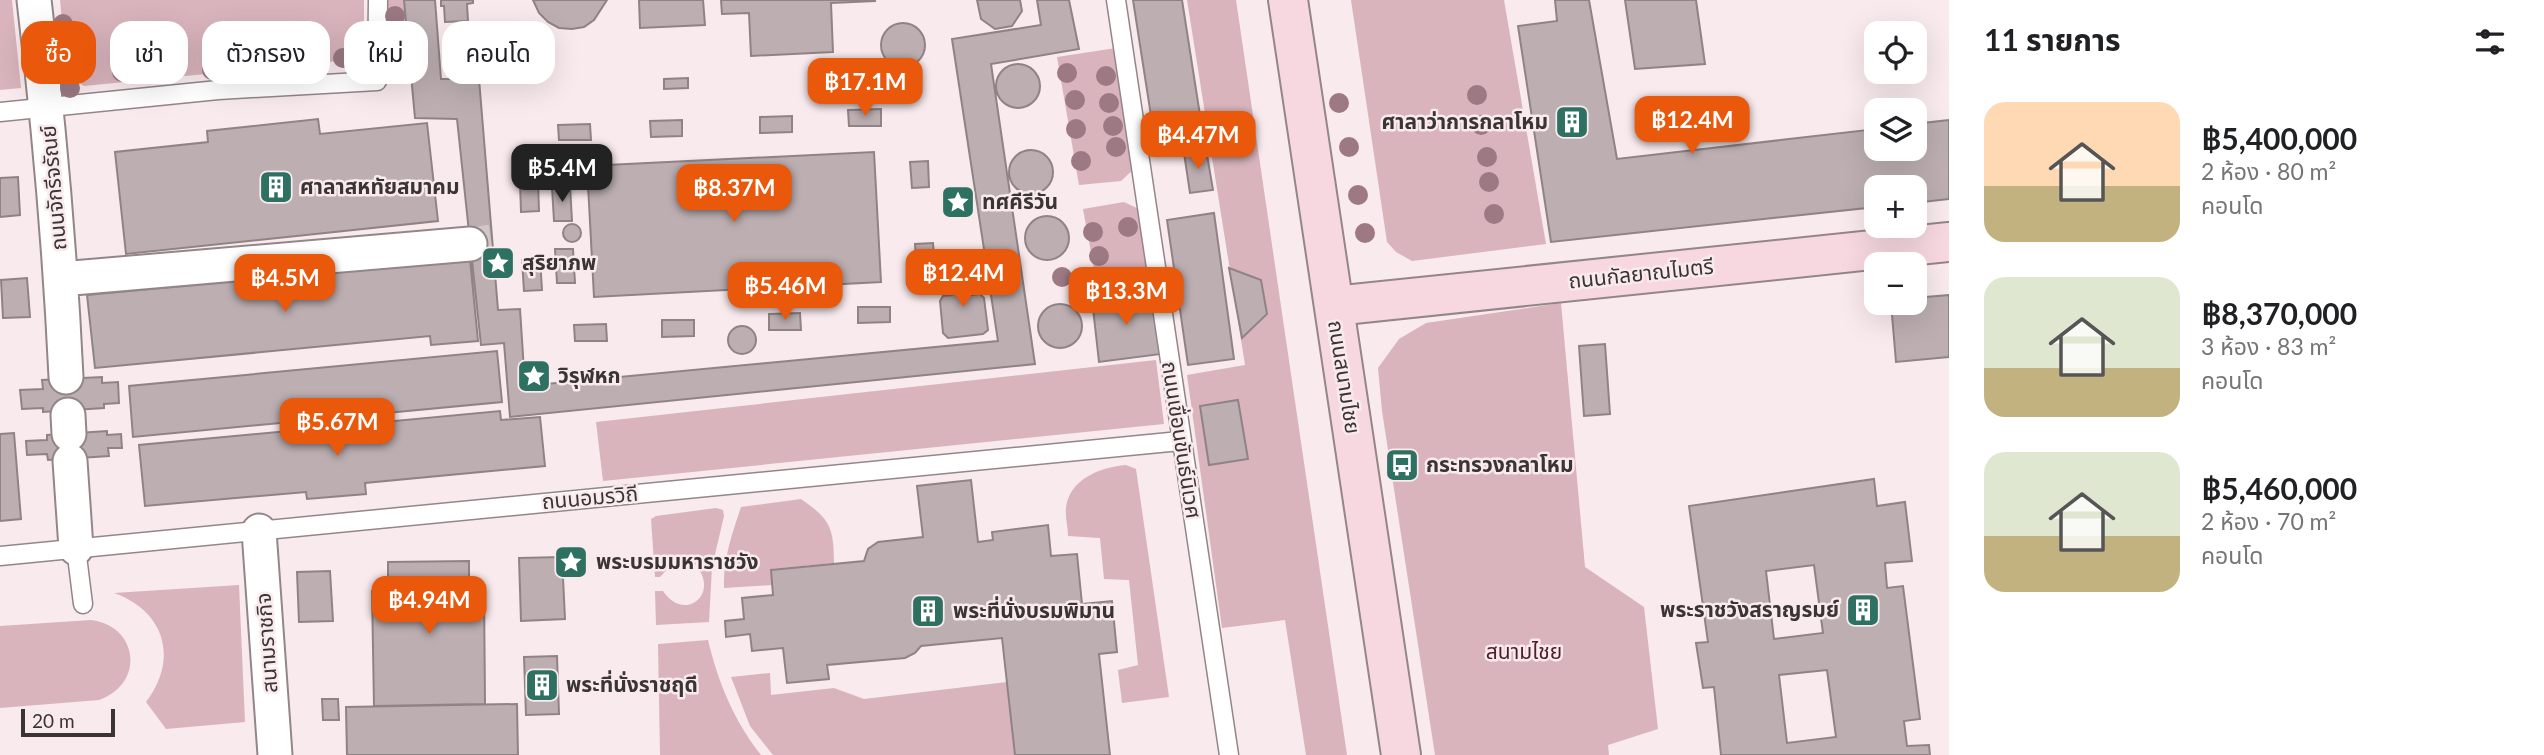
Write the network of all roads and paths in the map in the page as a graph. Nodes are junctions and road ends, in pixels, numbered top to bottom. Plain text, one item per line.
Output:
1 (34, 0) edge
2 (378, 0) edge
3 (1116, 0) edge
4 (1288, 0) edge
5 (47, 106) junction
6 (0, 112) edge
7 (1949, 242) edge
8 (470, 244) tunnel mouth
9 (61, 279) junction
10 (1334, 306) junction
11 (66, 377) dead end
12 (69, 437) dead end
13 (1180, 441) junction
14 (259, 531) junction
15 (76, 548) junction
16 (0, 556) edge
17 (83, 604) dead end
18 (275, 755) edge
19 (1229, 755) edge
20 (1401, 755) edge

1 - 5 street, ถนนจักรีจรัณย์
2 - 5 lane
3 - 13 lane, ถนนเขื่อนขันธ์นิเวศ
4 - 10 main road, ถนนสนามไชย
5 - 6 lane
5 - 9 street, ถนนจักรีจรัณย์
7 - 10 main road, ถนนกัลยาณไมตรี
8 - 9 street
9 - 11 street, ถนนจักรีจรัณย์
10 - 20 main road, ถนนสนามไชย
12 - 15 street
13 - 14 lane, ถนนอมรวิถี
13 - 19 lane, ถนนเขื่อนขันธ์นิเวศ
14 - 15 lane, ถนนอมรวิถี
14 - 18 street, สนามราชกิจ
15 - 16 lane, ถนนอมรวิถี
15 - 17 lane

